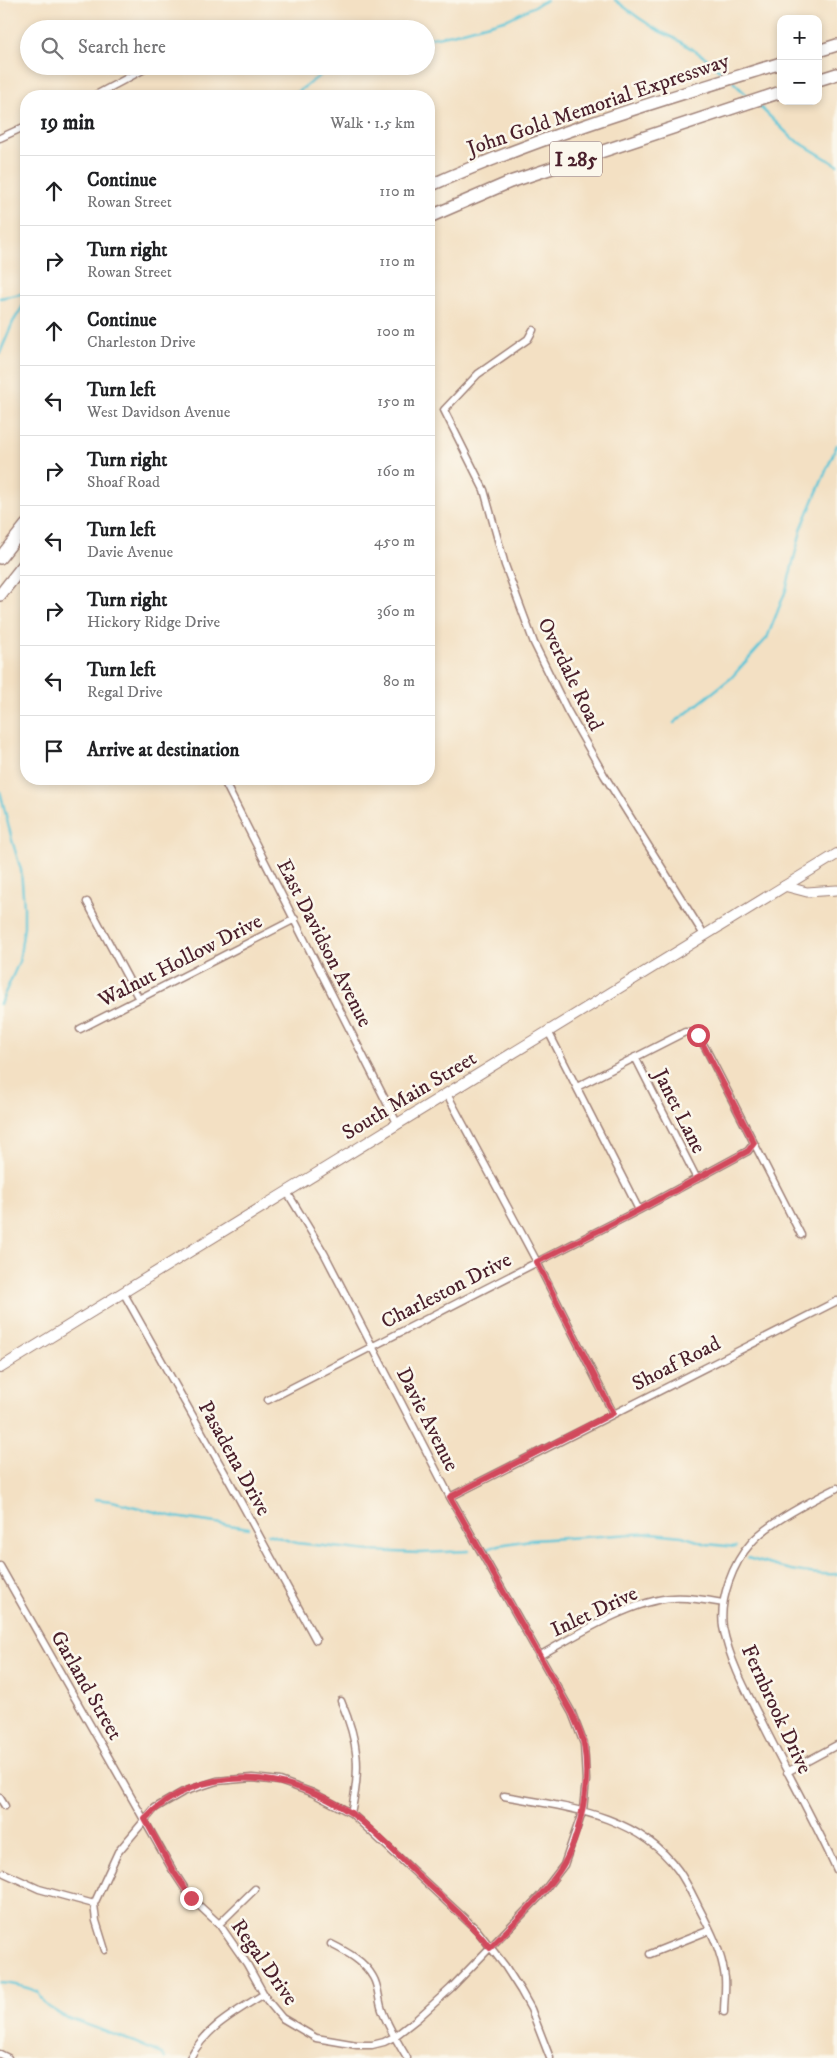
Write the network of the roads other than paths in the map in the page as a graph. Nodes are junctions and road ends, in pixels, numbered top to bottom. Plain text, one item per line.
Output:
1 (837, 45) edge
2 (822, 50) edge
3 (777, 64) edge
4 (837, 74) edge
5 (133, 75) edge
6 (822, 79) edge
7 (105, 90) edge
8 (777, 93) edge
9 (20, 129) edge
10 (0, 138) edge
11 (435, 183) edge
12 (435, 214) edge
13 (533, 330) dead end
14 (20, 533) edge
15 (0, 558) edge
16 (20, 570) edge
17 (0, 595) edge
18 (226, 785) edge
19 (837, 854) edge
20 (784, 886) junction
21 (837, 890) edge
22 (87, 902) dead end
23 (295, 919) junction
24 (704, 935) junction
25 (139, 999) junction
26 (80, 1029) dead end
27 (548, 1031) junction
28 (635, 1057) junction
29 (578, 1086) junction
30 (447, 1094) junction
31 (398, 1123) junction
32 (754, 1143) junction
33 (696, 1179) junction
34 (286, 1192) junction
35 (639, 1210) junction
36 (801, 1235) dead end
37 (537, 1262) junction
38 (123, 1292) junction
39 (837, 1301) edge
40 (372, 1346) junction
41 (0, 1368) edge
42 (268, 1400) dead end
43 (613, 1413) junction
44 (837, 1488) edge
45 (450, 1497) junction
46 (0, 1566) edge
47 (723, 1603) junction
48 (316, 1640) dead end
49 (540, 1656) junction
50 (341, 1701) dead end
51 (837, 1745) edge
52 (787, 1772) junction
53 (504, 1796) dead end
54 (0, 1798) edge
55 (5, 1806) dead end
56 (583, 1810) junction
57 (351, 1813) junction
58 (145, 1819) junction
59 (837, 1870) edge
60 (4, 1873) dead end
61 (255, 1889) dead end
62 (94, 1904) junction
63 (219, 1924) junction
64 (710, 1930) junction
65 (331, 1944) dead end
66 (490, 1948) junction
67 (105, 1950) dead end
68 (650, 1954) dead end
69 (264, 1994) junction
70 (724, 2012) dead end
71 (394, 2037) junction
72 (0, 2054) edge
73 (8, 2058) edge
74 (190, 2058) edge
75 (407, 2058) edge
76 (550, 2058) edge

1 - 2 highway
3 - 11 highway, John Gold Memorial Expressway / I 285
4 - 6 highway
5 - 7 street
8 - 12 highway, I 285
9 - 10 street
13 - 24 street, Overdale Road
14 - 15 highway
16 - 17 highway
18 - 23 street, East Davidson Avenue
19 - 20 main road, South Main Street
20 - 21 street
20 - 24 main road, South Main Street
22 - 25 street
23 - 25 street, Walnut Hollow Drive
23 - 31 street, East Davidson Avenue
24 - 27 main road, South Main Street
25 - 26 street, Walnut Hollow Drive
27 - 29 street
27 - 30 main road, South Main Street
28 - 29 street
28 - 32 street
28 - 33 street, Janet Lane
29 - 35 street
30 - 31 main road, South Main Street
30 - 37 street
31 - 34 main road, South Main Street
32 - 33 street, Charleston Drive
32 - 36 street
33 - 35 street, Charleston Drive
34 - 38 main road, South Main Street
34 - 40 street, Davie Avenue
35 - 37 street, Charleston Drive
37 - 40 street, Charleston Drive
37 - 43 street
38 - 41 main road, South Main Street
38 - 48 street, Pasadena Drive
39 - 43 street, Shoaf Road
40 - 42 street, Charleston Drive
40 - 45 street, Davie Avenue
43 - 45 street, Shoaf Road
44 - 47 street, Fernbrook Drive
45 - 49 street, Davie Avenue
46 - 58 street, Garland Street
47 - 49 street, Inlet Drive
47 - 52 street, Fernbrook Drive
49 - 56 street, Davie Avenue
50 - 57 street
51 - 52 street
52 - 59 street, Fernbrook Drive
53 - 56 street
54 - 55 street
56 - 64 street
56 - 66 street, Davie Avenue
57 - 58 street
57 - 66 street
58 - 62 street
58 - 63 street, Regal Drive
60 - 62 street
61 - 63 street
62 - 67 street
63 - 69 street, Regal Drive
64 - 68 street
64 - 70 street
65 - 71 street
66 - 71 street, Regal Drive
66 - 76 street
69 - 71 street, Regal Drive
69 - 74 street
71 - 75 street
72 - 73 street

